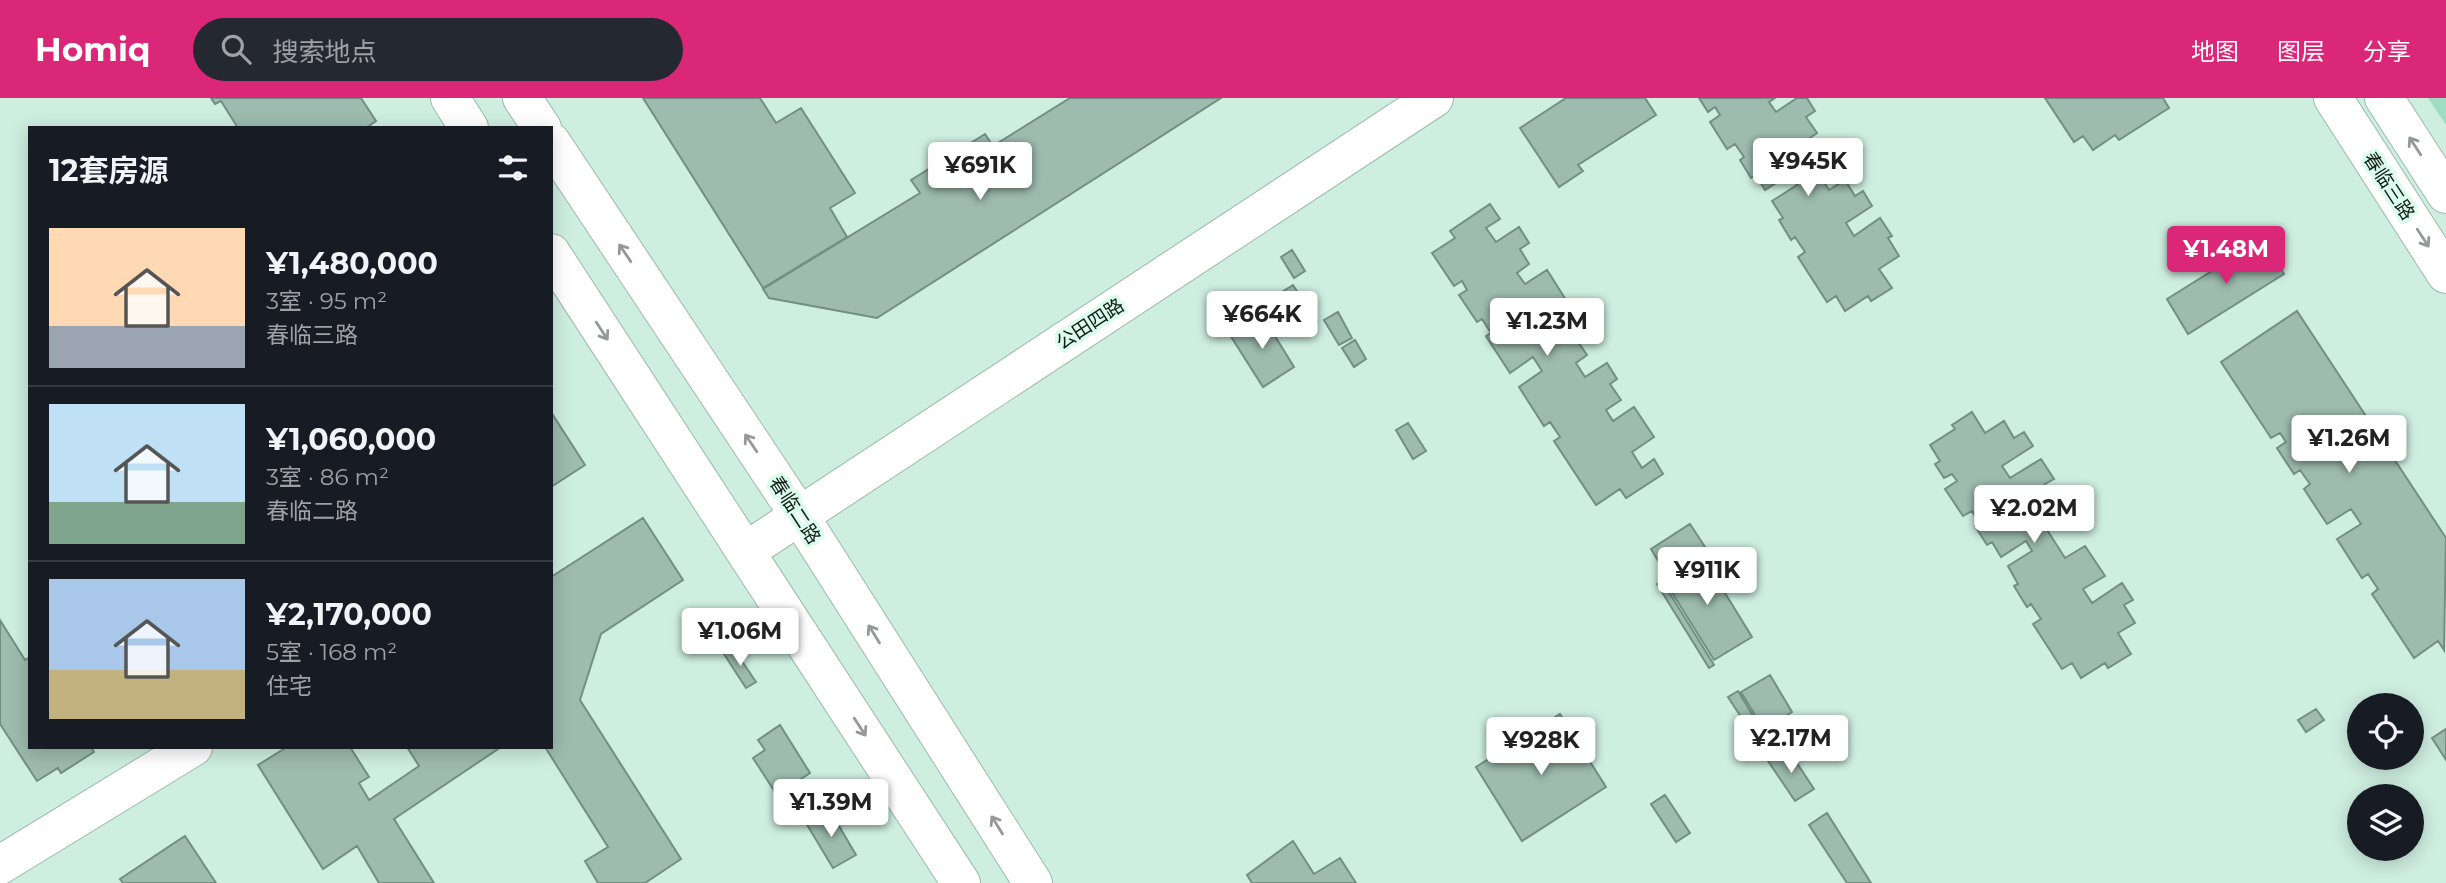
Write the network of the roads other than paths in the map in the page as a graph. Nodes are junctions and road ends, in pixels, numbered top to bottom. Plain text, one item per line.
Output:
1 (450, 98) edge
2 (522, 98) edge
3 (1434, 98) edge
4 (2333, 98) edge
5 (2384, 98) edge
6 (468, 126) edge
7 (541, 126) edge
8 (553, 145) edge
9 (2446, 194) edge
10 (553, 256) edge
11 (2446, 274) edge
12 (799, 515) junction
13 (746, 551) junction
14 (190, 749) edge
15 (0, 865) edge
16 (961, 883) edge
17 (1033, 883) edge

1 - 6 street
2 - 7 street
3 - 12 street, 公田四路
4 -> 11 street, 春临三路
9 -> 5 street
12 -> 8 street, 春临二路
10 -> 13 street
12 - 13 street, 公田四路
17 -> 12 street, 春临二路
13 -> 16 street
14 - 15 street

